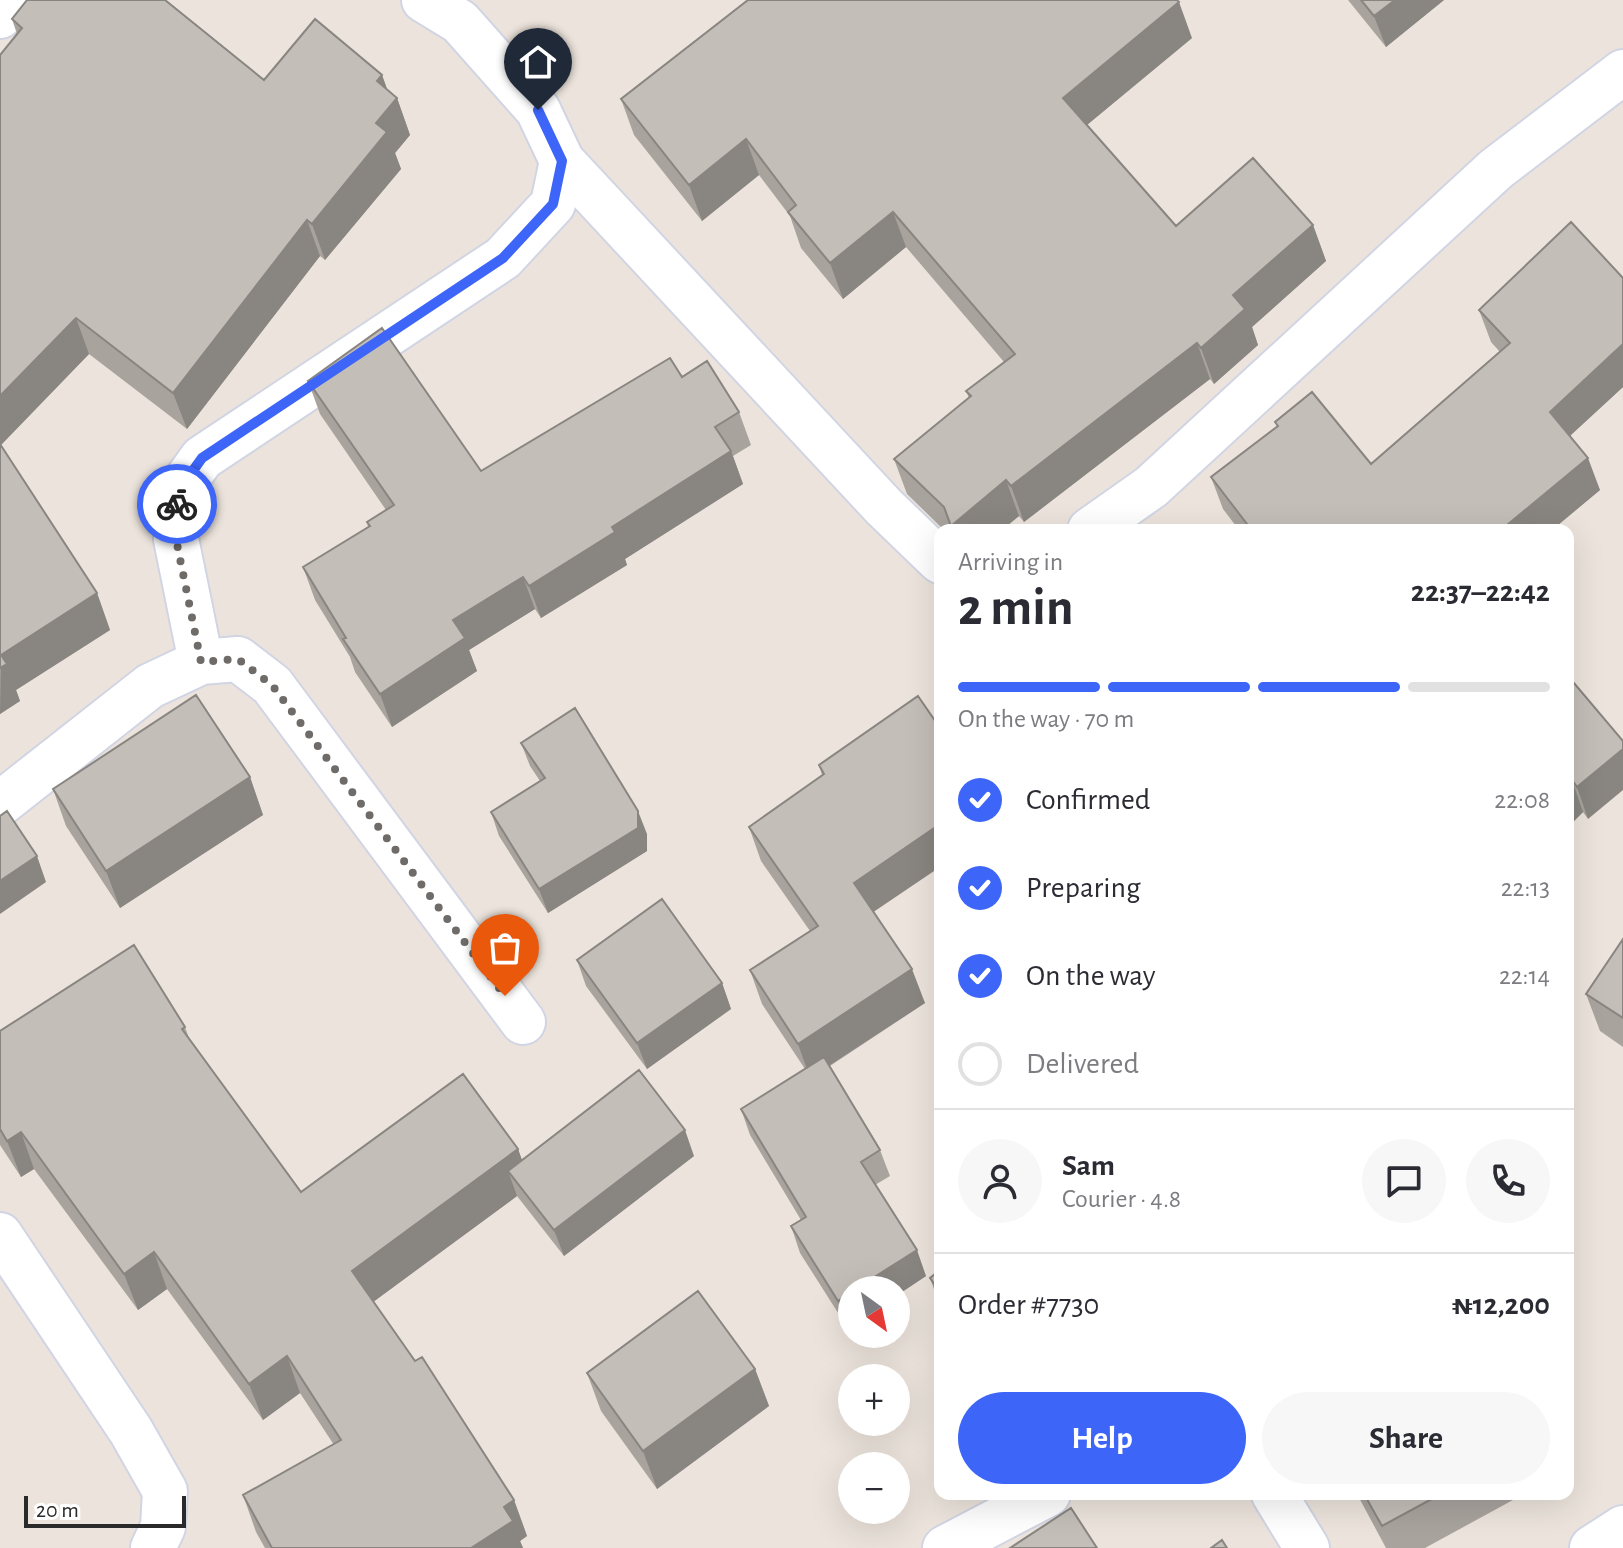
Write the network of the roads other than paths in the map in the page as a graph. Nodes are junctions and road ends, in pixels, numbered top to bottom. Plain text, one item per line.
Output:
1 (12, 0) edge
2 (424, 0) edge
3 (0, 16) edge
4 (1623, 72) edge
5 (562, 161) junction
6 (1099, 524) edge
7 (934, 555) edge
8 (201, 662) junction
9 (0, 804) edge
10 (523, 1022) dead end
11 (0, 1235) edge
12 (1037, 1500) edge
13 (1278, 1500) edge
14 (1623, 1528) edge
15 (153, 1548) edge
16 (945, 1548) edge
17 (1307, 1548) edge
18 (1592, 1548) edge

1 - 3 street
2 - 5 street
4 - 6 street
5 - 7 street
5 - 8 street
8 - 9 street
8 - 10 street
11 - 15 street
12 - 16 street
13 - 17 street
14 - 18 street

